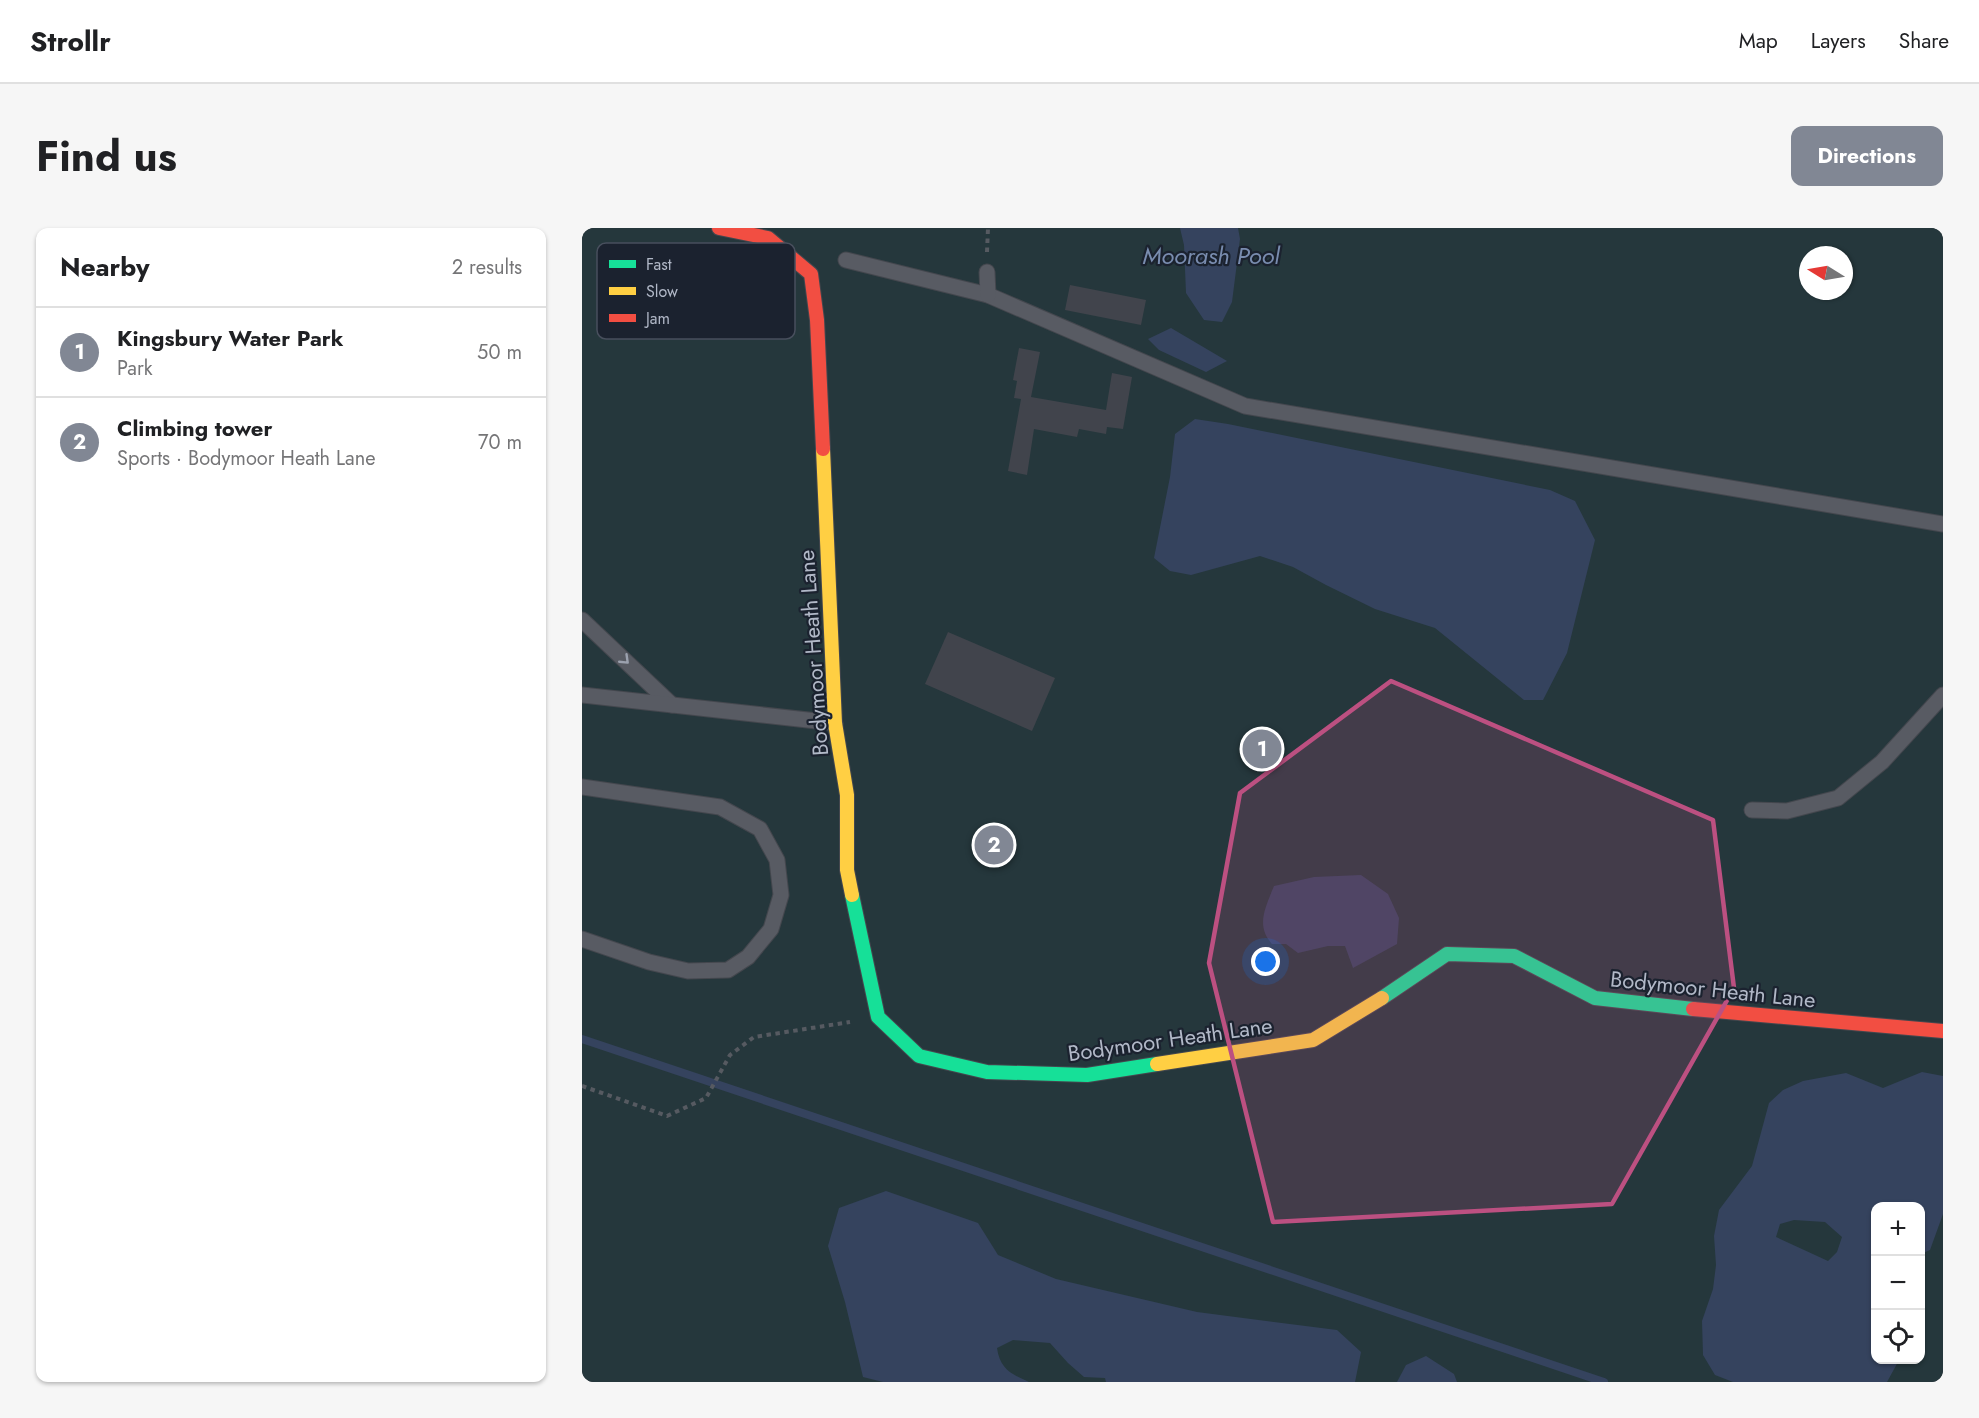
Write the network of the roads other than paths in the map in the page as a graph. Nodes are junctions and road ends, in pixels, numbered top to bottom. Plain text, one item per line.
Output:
1 (719, 228) edge
2 (775, 243) edge
3 (795, 260) edge
4 (846, 260) dead end
5 (987, 272) dead end
6 (988, 295) junction
7 (1943, 524) edge
8 (582, 620) edge
9 (582, 695) edge
10 (1943, 695) edge
11 (672, 705) junction
12 (835, 723) junction
13 (582, 788) edge
14 (1752, 810) dead end
15 (582, 939) edge
16 (1943, 1031) edge

1 - 2 street, Bodymoor Heath Lane
3 - 12 street, Bodymoor Heath Lane
4 - 6 lane
5 - 6 lane
6 - 7 lane
8 -> 11 lane
9 - 11 lane
10 - 14 lane
11 - 12 lane
12 - 16 street, Bodymoor Heath Lane
13 - 15 lane

